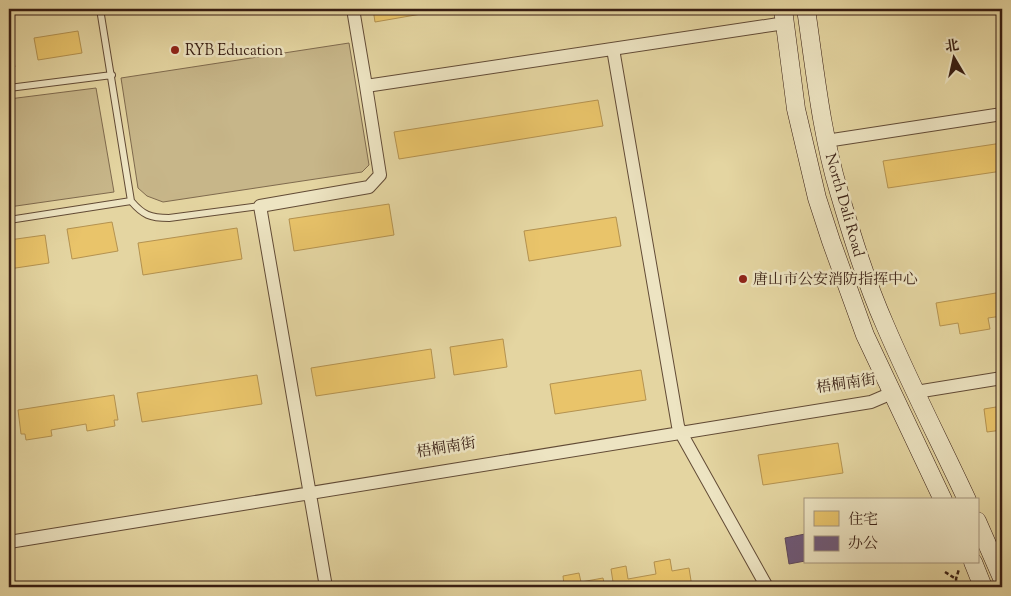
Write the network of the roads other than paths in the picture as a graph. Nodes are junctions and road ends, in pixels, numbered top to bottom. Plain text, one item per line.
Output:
1 (100, 9) edge
2 (353, 9) edge
3 (806, 9) edge
4 (784, 16) edge
5 (613, 49) junction
6 (112, 75) junction
7 (366, 86) junction
8 (9, 88) edge
9 (1002, 114) edge
10 (826, 141) junction
11 (131, 201) junction
12 (260, 206) junction
13 (9, 220) edge
14 (1002, 378) edge
15 (916, 392) junction
16 (892, 393) junction
17 (680, 430) junction
18 (309, 490) junction
19 (942, 498) edge
20 (966, 498) edge
21 (978, 523) edge
22 (9, 536) edge
23 (9, 542) edge
24 (975, 564) edge
25 (1002, 578) edge
26 (326, 587) edge
27 (767, 587) edge
28 (983, 587) edge

1 - 6 lane
2 - 7 street
3 - 10 main road, North Dali Road
4 - 5 street
4 - 16 main road, North Dali Road
5 - 7 street
5 - 17 street
6 - 8 lane
6 - 11 lane
7 - 12 street
9 - 10 street
10 - 15 main road, North Dali Road
11 - 12 lane
11 - 13 lane
12 - 18 street
14 - 15 street
15 - 20 main road, North Dali Road
16 - 17 street, 梧桐南街
16 - 19 main road, North Dali Road
17 - 18 street, 梧桐南街
17 - 27 street
18 - 22 street, 梧桐南街
18 - 23 street, 梧桐南街
18 - 26 street
21 - 25 main road
24 - 28 main road

